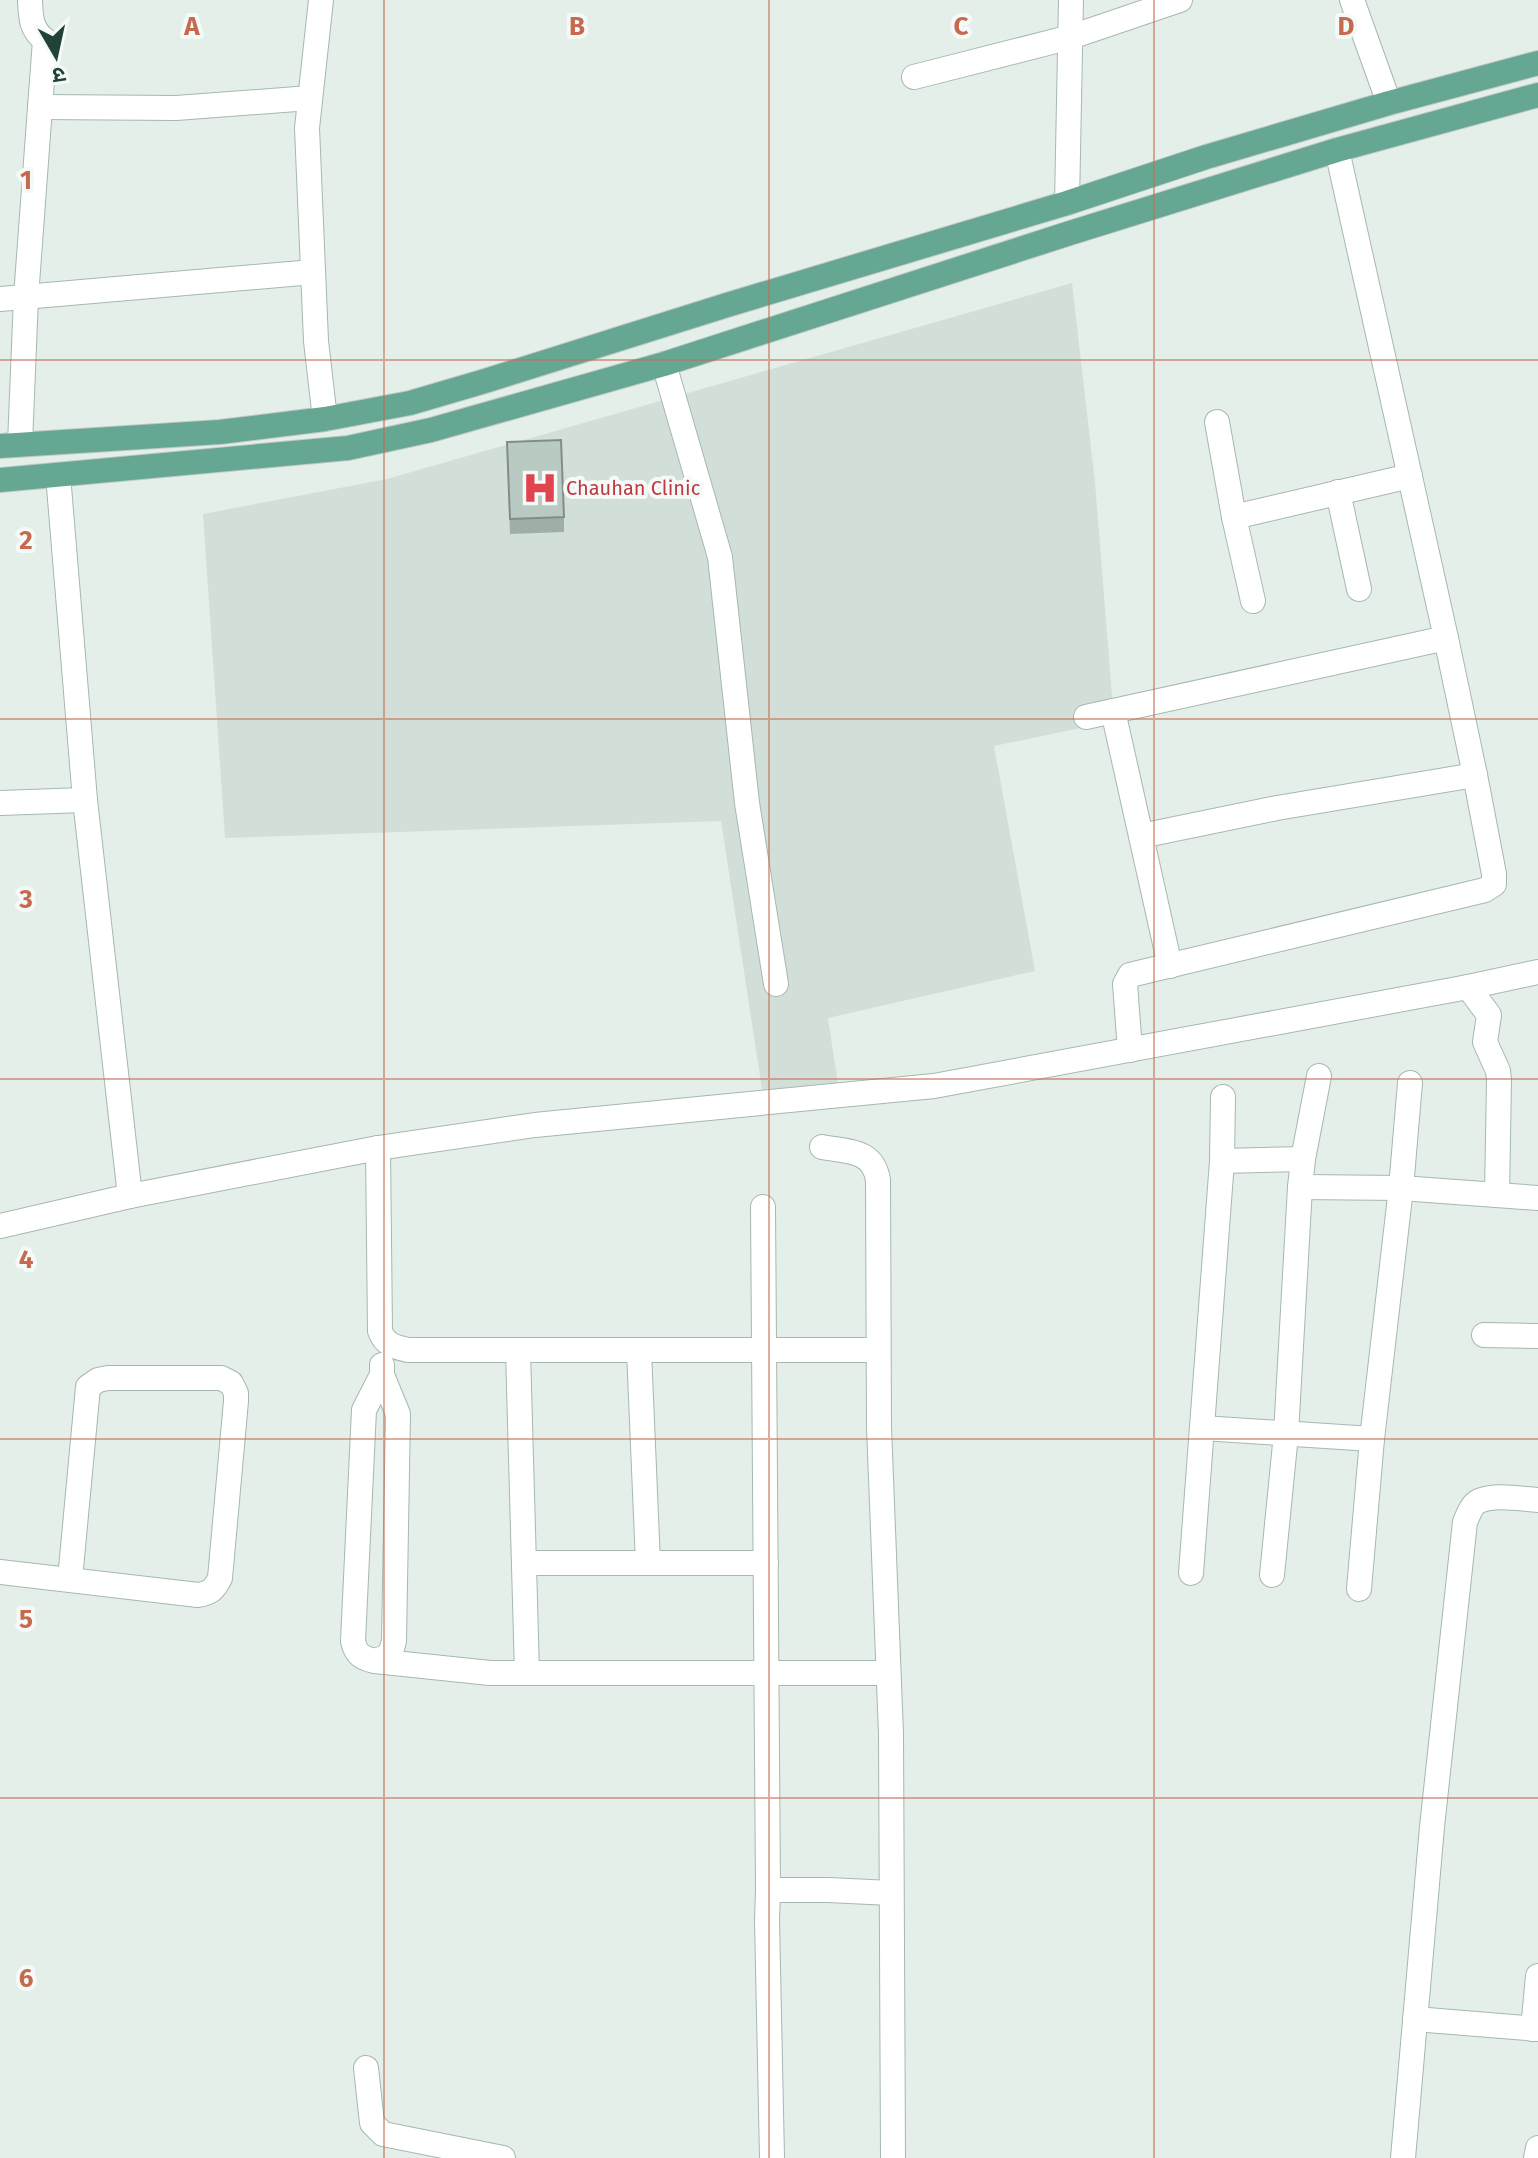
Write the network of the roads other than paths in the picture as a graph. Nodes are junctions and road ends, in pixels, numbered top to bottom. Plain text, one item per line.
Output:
1 (30, 0) edge
2 (321, 0) edge
3 (1071, 0) edge
4 (1180, 0) edge
5 (1352, 0) edge
6 (1071, 37) junction
7 (1538, 63) edge
8 (914, 77) dead end
9 (1538, 95) edge
10 (310, 98) junction
11 (1389, 103) junction
12 (40, 107) junction
13 (1337, 150) junction
14 (1067, 203) junction
15 (313, 272) junction
16 (26, 297) junction
17 (0, 299) edge
18 (664, 364) junction
19 (325, 419) junction
20 (1217, 422) dead end
21 (10, 445) edge
22 (58, 475) junction
23 (1410, 476) junction
24 (0, 480) edge
25 (1338, 492) junction
26 (1234, 517) junction
27 (1359, 589) dead end
28 (1253, 601) dead end
29 (1446, 638) junction
30 (1113, 711) junction
31 (1086, 717) dead end
32 (1475, 775) junction
33 (85, 800) junction
34 (0, 803) edge
35 (1141, 836) junction
36 (1170, 966) junction
37 (1538, 972) edge
38 (776, 984) dead end
39 (1468, 987) junction
40 (1130, 1050) junction
41 (1319, 1076) dead end
42 (1410, 1083) dead end
43 (1223, 1097) dead end
44 (822, 1147) dead end
45 (378, 1148) junction
46 (1303, 1159) junction
47 (1222, 1161) junction
48 (1300, 1187) junction
49 (1401, 1188) junction
50 (1497, 1195) junction
51 (130, 1196) junction
52 (1538, 1198) edge
53 (763, 1207) dead end
54 (0, 1226) edge
55 (1484, 1335) dead end
56 (1538, 1336) edge
57 (383, 1340) junction
58 (878, 1350) junction
59 (518, 1351) junction
60 (639, 1351) junction
61 (764, 1351) junction
62 (382, 1375) junction
63 (1202, 1428) junction
64 (1286, 1434) junction
65 (1372, 1439) junction
66 (1538, 1500) edge
67 (524, 1563) junction
68 (648, 1563) junction
69 (766, 1563) junction
70 (0, 1572) edge
71 (1191, 1573) dead end
72 (1272, 1575) dead end
73 (70, 1579) junction
74 (1359, 1589) dead end
75 (375, 1661) junction
76 (527, 1673) junction
77 (767, 1673) junction
78 (888, 1673) junction
79 (768, 1890) junction
80 (891, 1893) junction
81 (1538, 1976) edge
82 (1415, 2019) junction
83 (1535, 2029) edge
84 (366, 2068) dead end
85 (1538, 2148) edge
86 (503, 2158) edge
87 (772, 2158) edge
88 (893, 2158) edge
89 (1403, 2158) edge
90 (1536, 2158) edge

1 - 12 street
2 - 10 street
3 - 6 street
4 - 6 street
5 - 11 street
6 - 8 street
6 - 14 street
7 - 11 main road
9 - 13 main road
10 - 12 street
10 - 15 street
11 - 14 main road
12 - 16 street
13 - 18 main road
13 - 23 street
14 - 19 main road
15 - 16 street
15 - 19 street
16 - 17 street
16 - 21 street
18 - 22 main road
18 - 38 street
19 - 21 main road
20 - 26 street
22 - 24 main road
22 - 33 street
23 - 25 street
23 - 29 street
25 - 26 street
25 - 27 street
26 - 28 street
29 - 30 street
29 - 32 street
30 - 31 street
30 - 35 street
32 - 35 street
32 - 36 street
33 - 34 street
33 - 51 street
35 - 36 street
36 - 40 street
37 - 39 street
39 - 40 street
39 - 50 street
40 - 45 street
41 - 46 street
42 - 49 street
43 - 47 street
44 - 58 street
45 - 51 street
45 - 57 street
46 - 47 street
46 - 48 street
47 - 63 street
48 - 49 street
48 - 64 street
49 - 50 street
49 - 65 street
50 - 52 street
51 - 54 street
53 - 61 street
55 - 56 street
57 - 59 street
57 - 62 street
58 - 61 street
58 - 78 street
59 - 60 street
59 - 67 street
60 - 61 street
60 - 68 street
61 - 69 street
62 - 75 street
62 - 75 street
63 - 64 street
63 - 71 street
64 - 65 street
64 - 72 street
65 - 74 street
66 - 82 street
67 - 68 street
67 - 76 street
68 - 69 street
69 - 77 street
70 - 73 street
73 - 73 street
75 - 76 street
76 - 77 street
77 - 78 street
77 - 79 street
78 - 80 street
79 - 80 street
79 - 87 street
80 - 88 street
81 - 83 street
82 - 83 street
82 - 89 street
84 - 86 street
85 - 90 street

